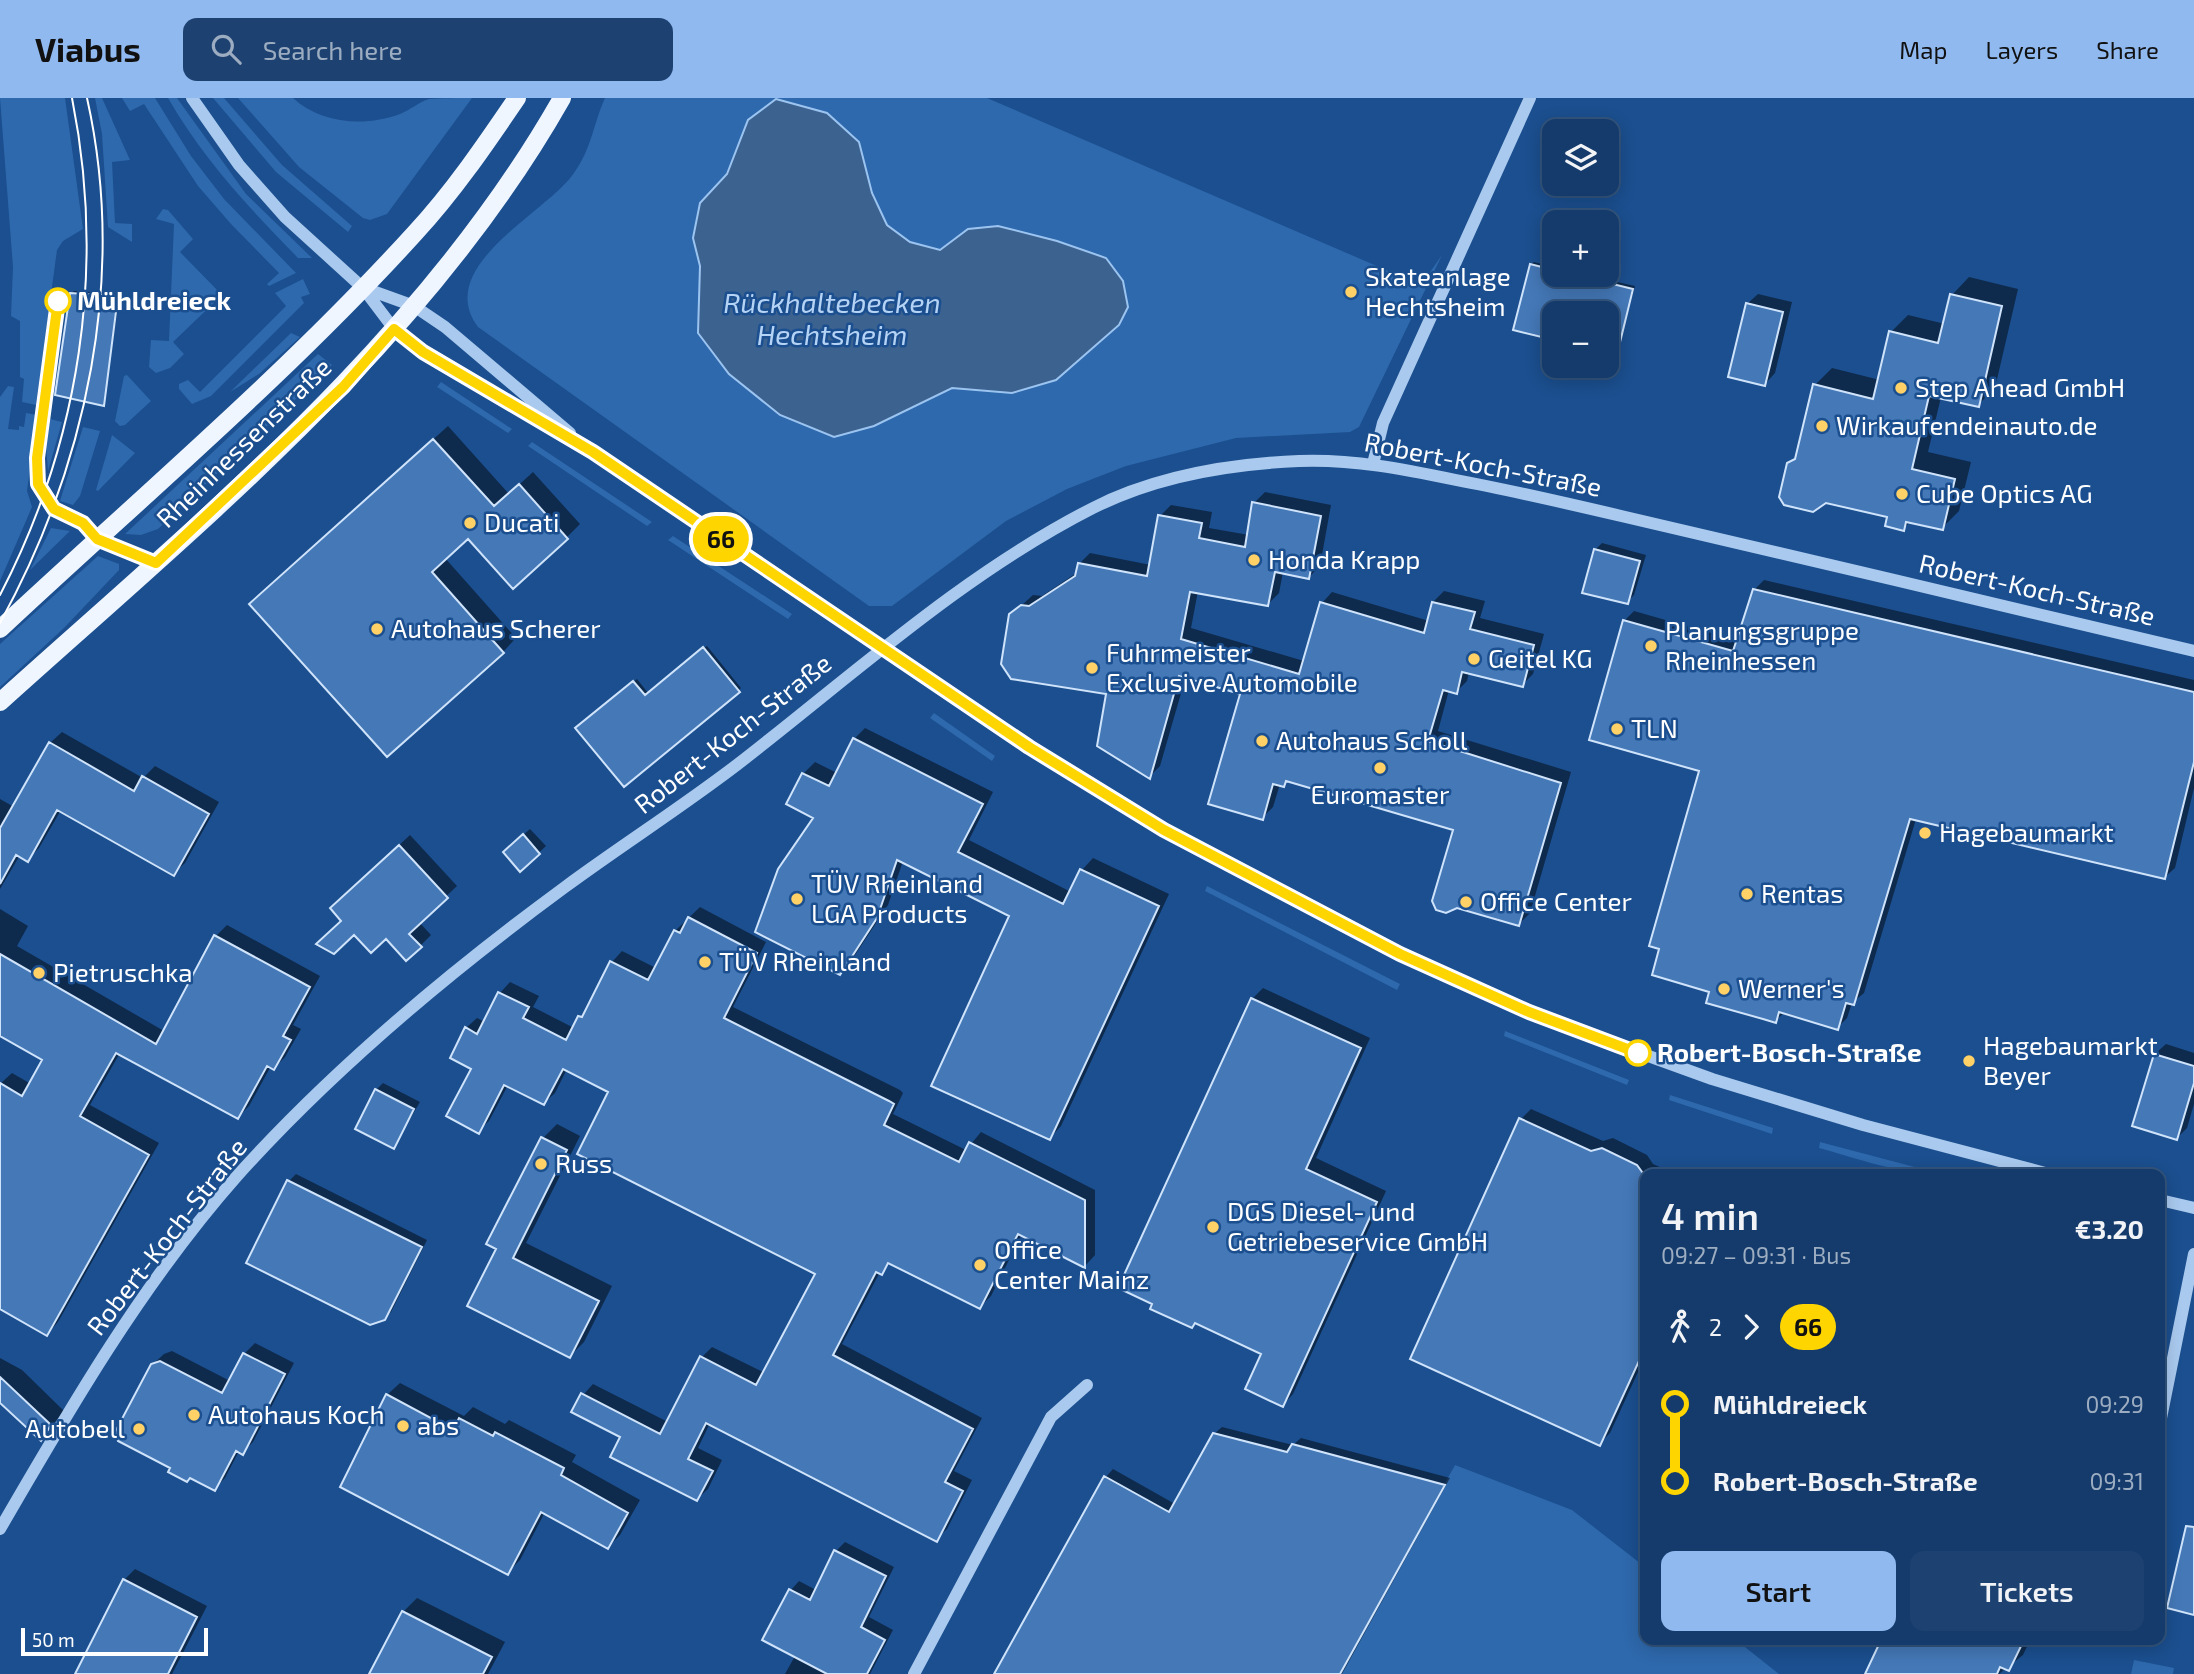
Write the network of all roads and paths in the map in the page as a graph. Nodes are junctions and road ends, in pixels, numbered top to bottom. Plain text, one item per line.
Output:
1 (192, 98) edge
2 (517, 98) edge
3 (562, 98) edge
4 (1530, 98) edge
5 (363, 288) junction
6 (414, 306) junction
7 (394, 329) junction
8 (593, 452) junction
9 (1373, 464) junction
10 (0, 629) edge
11 (883, 648) junction
12 (2194, 651) edge
13 (0, 702) edge
14 (2030, 1169) edge
15 (2165, 1201) edge
16 (2194, 1208) edge
17 (2194, 1254) edge
18 (1087, 1385) dead end
19 (2165, 1398) edge
20 (0, 1529) edge
21 (914, 1674) edge

1 - 5 street
2 - 5 main road, Rheinhessenstraße
3 - 6 main road, Rheinhessenstraße
4 - 9 street
5 - 6 street
5 - 7 street
5 - 10 main road, Rheinhessenstraße
6 - 7 main road, Rheinhessenstraße
6 - 8 street
7 - 8 street
7 - 13 main road, Rheinhessenstraße
8 - 11 street
9 - 11 street, Robert-Koch-Straße
9 - 12 street, Robert-Koch-Straße
11 - 14 street
11 - 20 street, Robert-Koch-Straße
15 - 16 street
17 - 19 street
18 - 21 street

